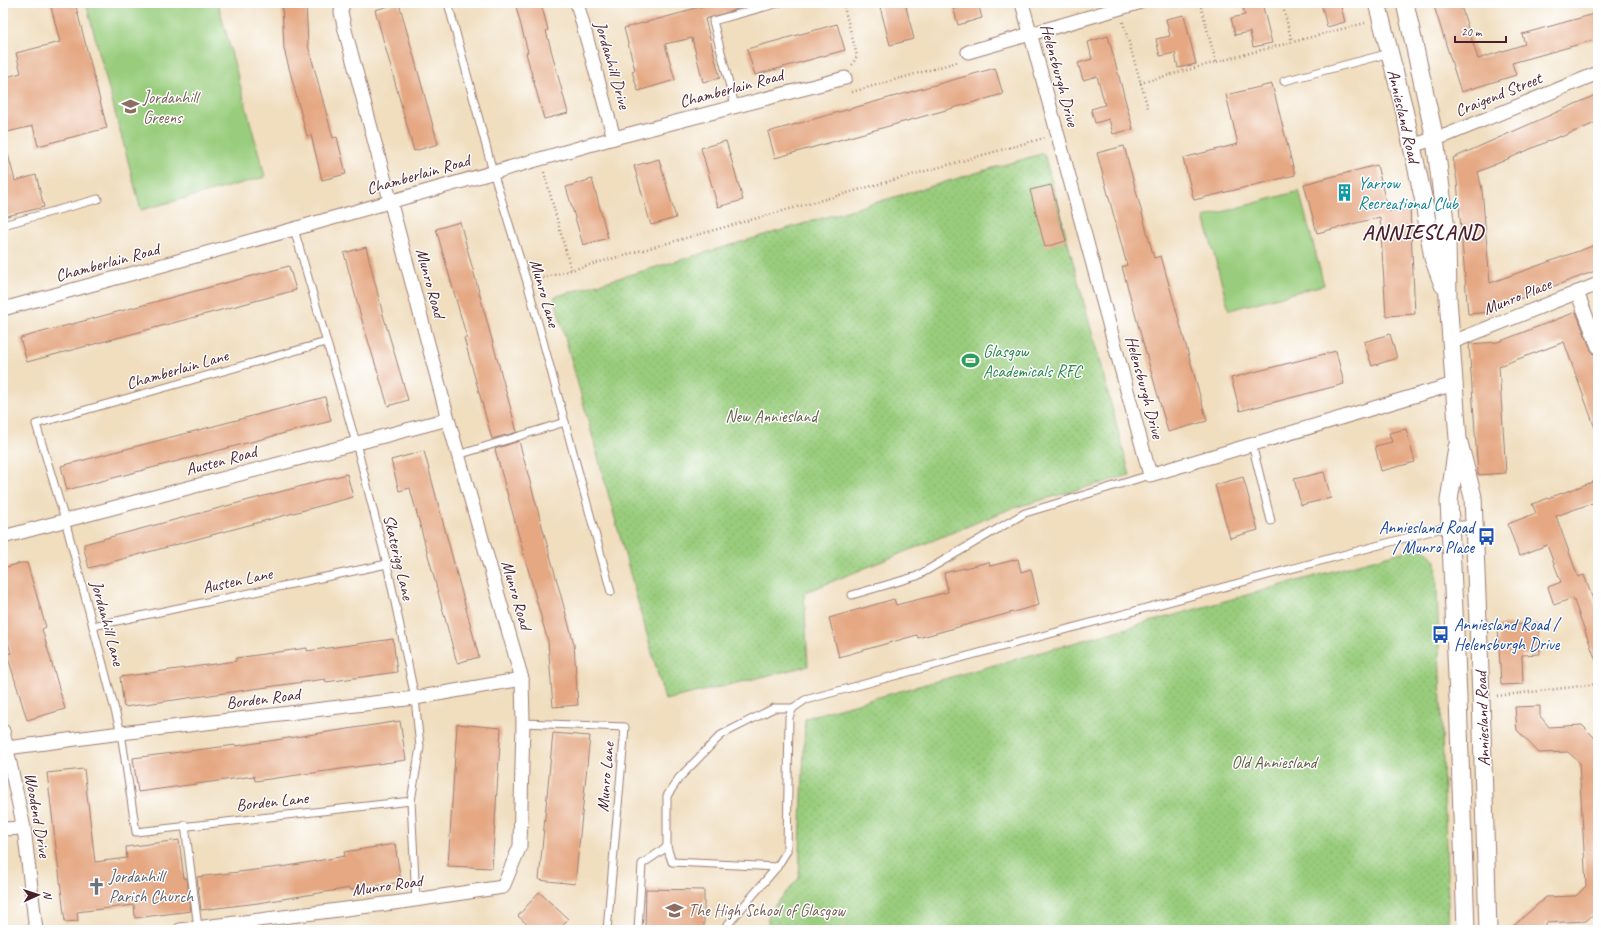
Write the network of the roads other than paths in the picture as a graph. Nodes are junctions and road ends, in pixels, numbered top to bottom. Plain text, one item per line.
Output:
1 (344, 3) edge
2 (448, 3) edge
3 (576, 3) edge
4 (779, 3) edge
5 (1022, 3) edge
6 (1138, 3) edge
7 (1405, 3) edge
8 (1379, 11) edge
9 (1030, 34) junction
10 (968, 52) road end
11 (1390, 53) junction
12 (1598, 73) edge
13 (845, 78) road end
14 (1284, 81) dead end
15 (735, 106) junction
16 (614, 138) junction
17 (1435, 139) junction
18 (1411, 146) junction
19 (493, 172) junction
20 (98, 199) dead end
21 (391, 201) junction
22 (3, 225) edge
23 (294, 229) junction
24 (1598, 284) edge
25 (1577, 292) junction
26 (1448, 298) junction
27 (3, 310) edge
28 (326, 342) junction
29 (1450, 343) junction
30 (1598, 347) edge
31 (1454, 384) junction
32 (448, 419) junction
33 (565, 422) junction
34 (36, 424) joint
35 (1458, 439) junction
36 (356, 443) junction
37 (1252, 444) junction
38 (458, 455) junction
39 (1150, 475) junction
40 (65, 520) junction
41 (1271, 521) dead end
42 (1474, 524) junction
43 (1450, 526) junction
44 (3, 537) edge
45 (387, 564) junction
46 (611, 592) dead end
47 (852, 595) dead end
48 (93, 626) junction
49 (522, 679) junction
50 (415, 698) junction
51 (793, 708) junction
52 (523, 723) junction
53 (3, 731) edge
54 (121, 733) junction
55 (7, 748) junction
56 (412, 801) junction
57 (185, 825) junction
58 (24, 828) junction
59 (3, 829) edge
60 (136, 832) joint
61 (667, 847) junction
62 (777, 867) junction
63 (416, 900) junction
64 (198, 928) junction
65 (36, 930) edge
66 (180, 930) edge
67 (607, 930) edge
68 (638, 930) edge
69 (723, 930) edge
70 (1466, 930) edge
71 (1488, 930) edge

1 - 21 street, Munro Road
2 - 19 lane, Munro Lane
3 - 16 street, Jordanhill Drive
4 - 15 lane
5 - 9 street, Helensburgh Drive
6 - 9 street
7 - 17 street, Anniesland Road
8 - 11 street, Anniesland Road
9 - 10 street
9 - 39 street, Helensburgh Drive
11 - 14 lane
11 - 18 street, Anniesland Road
12 - 17 street, Craigend Street
13 - 15 street, Chamberlain Road
15 - 16 street, Chamberlain Road
16 - 19 street, Chamberlain Road
17 - 18 street, Craigend Street
17 - 26 street, Anniesland Road
18 - 26 street, Anniesland Road
19 - 21 street, Chamberlain Road
19 - 33 lane, Munro Lane
20 - 22 lane
21 - 23 street, Chamberlain Road
21 - 32 street, Munro Road
23 - 27 street, Chamberlain Road
23 - 28 lane, Skaterigg Lane
24 - 25 street, Munro Place
25 - 29 street, Munro Place
25 - 30 street
26 - 29 street, Anniesland Road
28 - 34 lane, Chamberlain Lane
28 - 36 lane, Skaterigg Lane
29 - 31 street, Anniesland Road
31 - 35 street, Anniesland Road
31 - 37 street
32 - 36 street, Austen Road
32 - 38 street, Munro Road
33 - 38 lane
33 - 46 lane, Munro Lane
34 - 40 lane, Jordanhill Lane
35 - 42 street, Anniesland Road
35 - 43 street, Anniesland Road
36 - 40 street, Austen Road
36 - 45 lane, Skaterigg Lane
37 - 39 street
37 - 41 lane
38 - 49 street, Munro Road
39 - 47 lane
40 - 44 street, Austen Road
40 - 48 lane, Jordanhill Lane
42 - 43 lane
42 - 71 street, Anniesland Road
43 - 51 lane
43 - 70 street, Anniesland Road
45 - 48 lane, Austen Lane
45 - 50 lane, Skaterigg Lane
48 - 54 lane, Jordanhill Lane
49 - 50 street, Borden Road
49 - 52 street, Munro Road
50 - 54 street, Borden Road
50 - 56 lane, Skaterigg Lane
51 - 61 lane
51 - 62 lane
52 - 63 street, Munro Road
52 - 67 lane, Munro Lane
53 - 55 street, Woodend Drive
54 - 55 street, Borden Road
54 - 60 lane, Jordanhill Lane
55 - 58 street, Woodend Drive
56 - 57 lane, Borden Lane
56 - 63 lane, Skaterigg Lane
57 - 60 lane, Borden Lane
57 - 64 lane
58 - 59 street
58 - 65 street, Woodend Drive
61 - 62 lane
61 - 68 lane
62 - 69 lane
63 - 64 street, Munro Road
64 - 66 street, Munro Road

